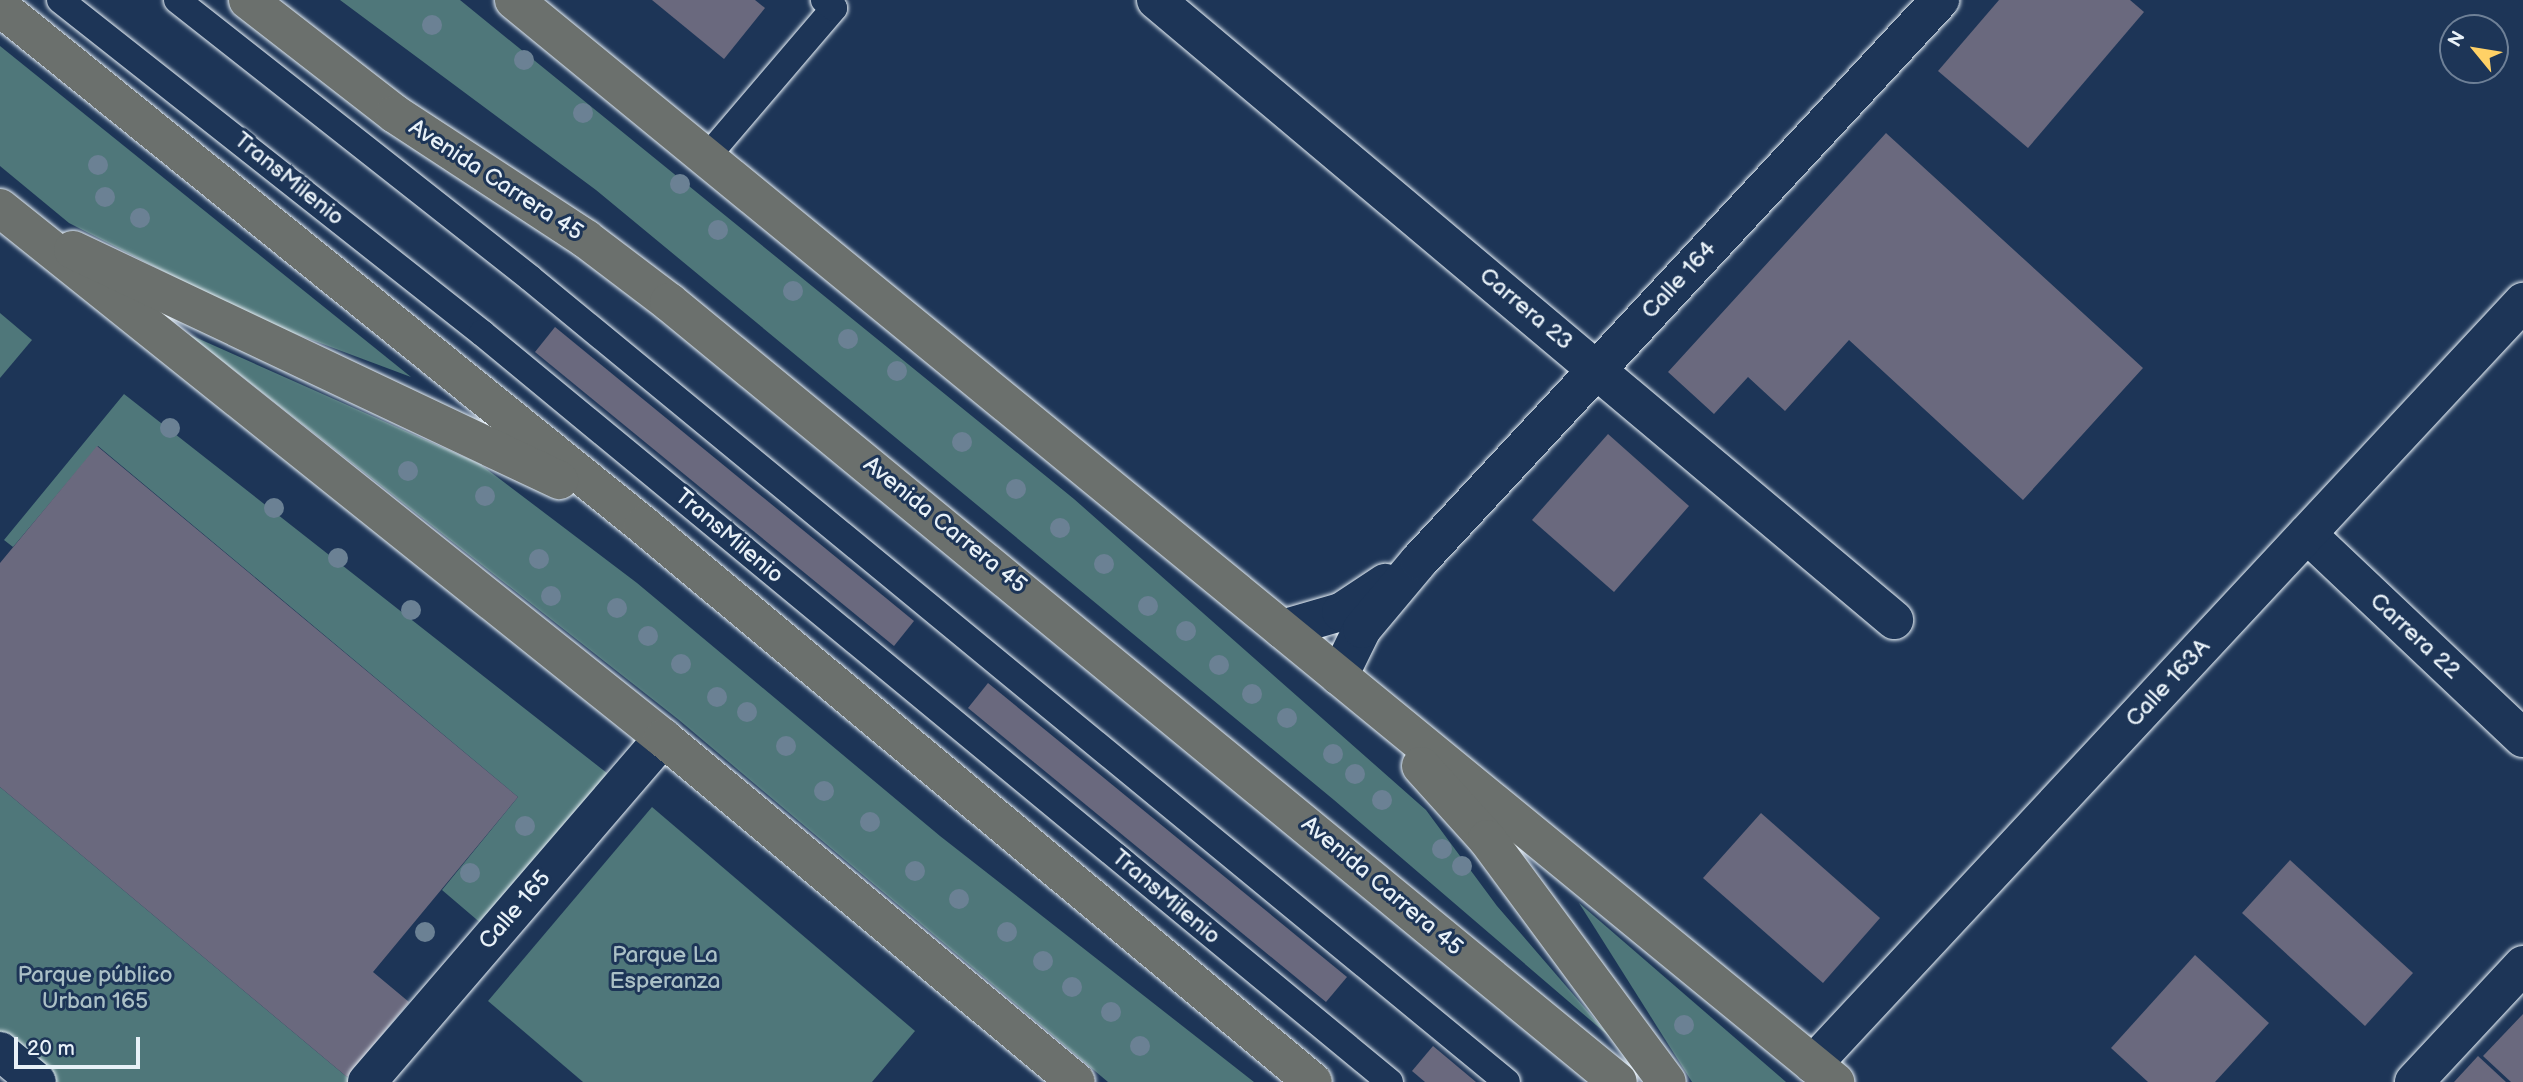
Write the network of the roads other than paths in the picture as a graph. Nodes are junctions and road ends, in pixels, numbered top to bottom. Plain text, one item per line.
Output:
1 (60, 0) edge
2 (177, 0) edge
3 (248, 0) edge
4 (514, 0) edge
5 (824, 0) edge
6 (1156, 0) edge
7 (1940, 0) edge
8 (0, 7) edge
9 (706, 158) junction
10 (9, 215) edge
11 (2523, 302) edge
12 (1597, 369) junction
13 (643, 525) junction
14 (2306, 534) junction
15 (1419, 561) junction
16 (1894, 620) dead end
17 (1282, 629) junction
18 (1339, 676) junction
19 (663, 738) junction
20 (2523, 738) edge
21 (2523, 965) edge
22 (0, 1051) edge
23 (1824, 1073) edge
24 (37, 1082) edge
25 (366, 1082) edge
26 (1076, 1082) edge
27 (1313, 1082) edge
28 (1391, 1082) edge
29 (1507, 1082) edge
30 (1618, 1082) edge
31 (1667, 1082) edge
32 (2414, 1082) edge

1 - 28 lane, TransMilenio
2 - 29 lane
3 - 30 highway, Avenida Carrera 45
4 - 9 highway
5 - 9 lane
6 - 12 street, Carrera 23
7 - 12 street, Calle 164
8 - 13 highway
9 - 17 highway
10 - 13 highway
10 - 19 highway
11 - 14 street, Calle 163A
12 - 15 street, Calle 164
12 - 16 street, Carrera 23
13 - 27 highway
14 - 20 street, Carrera 22
14 - 23 street, Calle 163A
15 - 17 street, Calle 164
15 - 18 street, Calle 164
17 - 18 highway
18 - 23 highway
18 - 31 highway
19 - 25 street, Calle 165
19 - 26 highway
21 - 32 street
22 - 24 street

